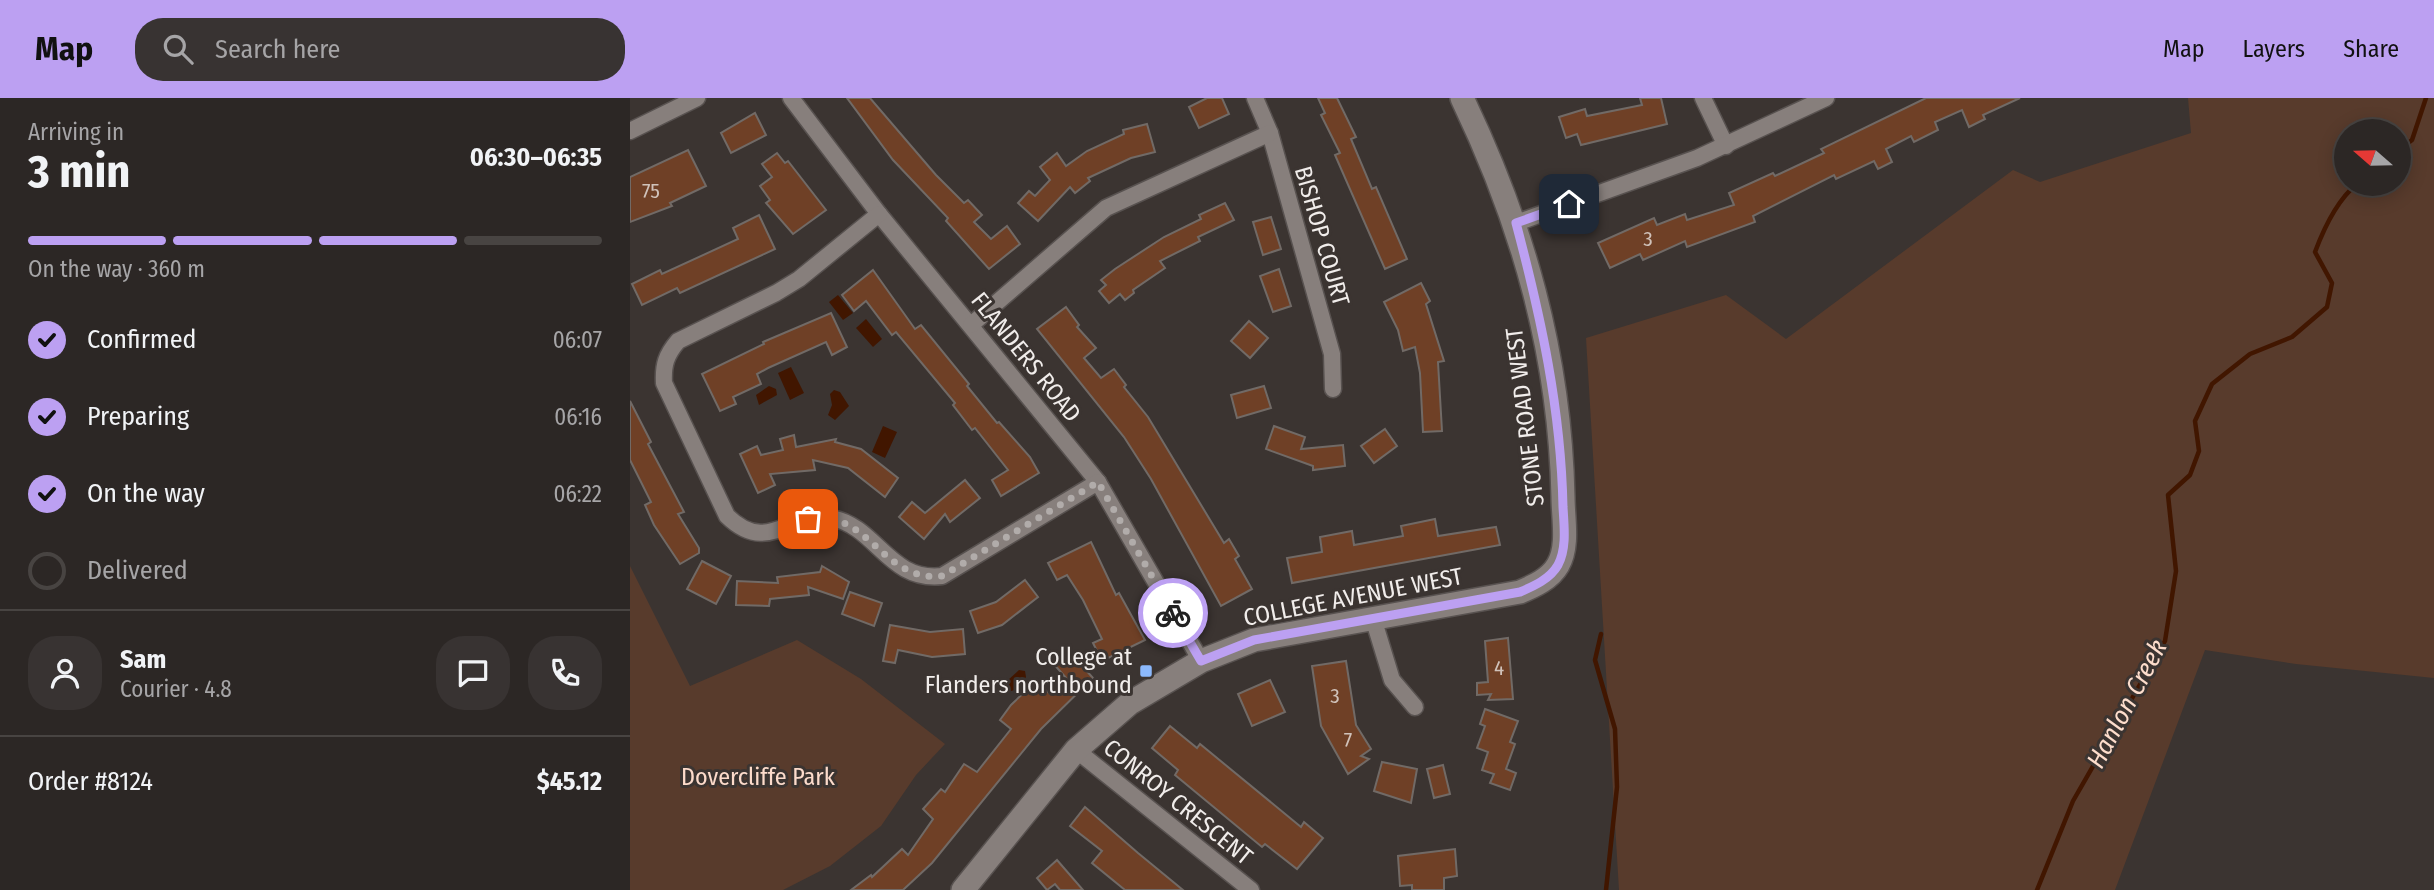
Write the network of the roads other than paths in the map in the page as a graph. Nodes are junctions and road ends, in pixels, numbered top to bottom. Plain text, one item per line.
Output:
1 (697, 98) edge
2 (792, 98) edge
3 (1255, 98) edge
4 (1462, 98) edge
5 (1703, 98) edge
6 (1826, 98) edge
7 (630, 131) edge
8 (1270, 133) junction
9 (1726, 146) junction
10 (879, 214) junction
11 (1516, 223) junction
12 (971, 325) junction
13 (1333, 389) dead end
14 (1098, 482) junction
15 (1553, 573) joint
16 (1373, 618) junction
17 (1201, 661) junction
18 (1415, 707) dead end
19 (1076, 750) junction
20 (963, 890) edge
21 (1251, 890) edge

1 - 7 street
2 - 10 street, FLANDERS ROAD
3 - 8 street, BISHOP COURT
4 - 11 street, STONE ROAD WEST
5 - 9 street
6 - 9 street
8 - 12 street
8 - 13 street, BISHOP COURT
9 - 11 street
10 - 12 street, FLANDERS ROAD
10 - 14 street
11 - 15 street, STONE ROAD WEST
12 - 14 street, FLANDERS ROAD
14 - 17 street, FLANDERS ROAD
15 - 16 street, COLLEGE AVENUE WEST
16 - 17 street, COLLEGE AVENUE WEST
16 - 18 street
17 - 19 street, COLLEGE AVENUE WEST
19 - 20 street, COLLEGE AVENUE WEST
19 - 21 street, CONROY CRESCENT

